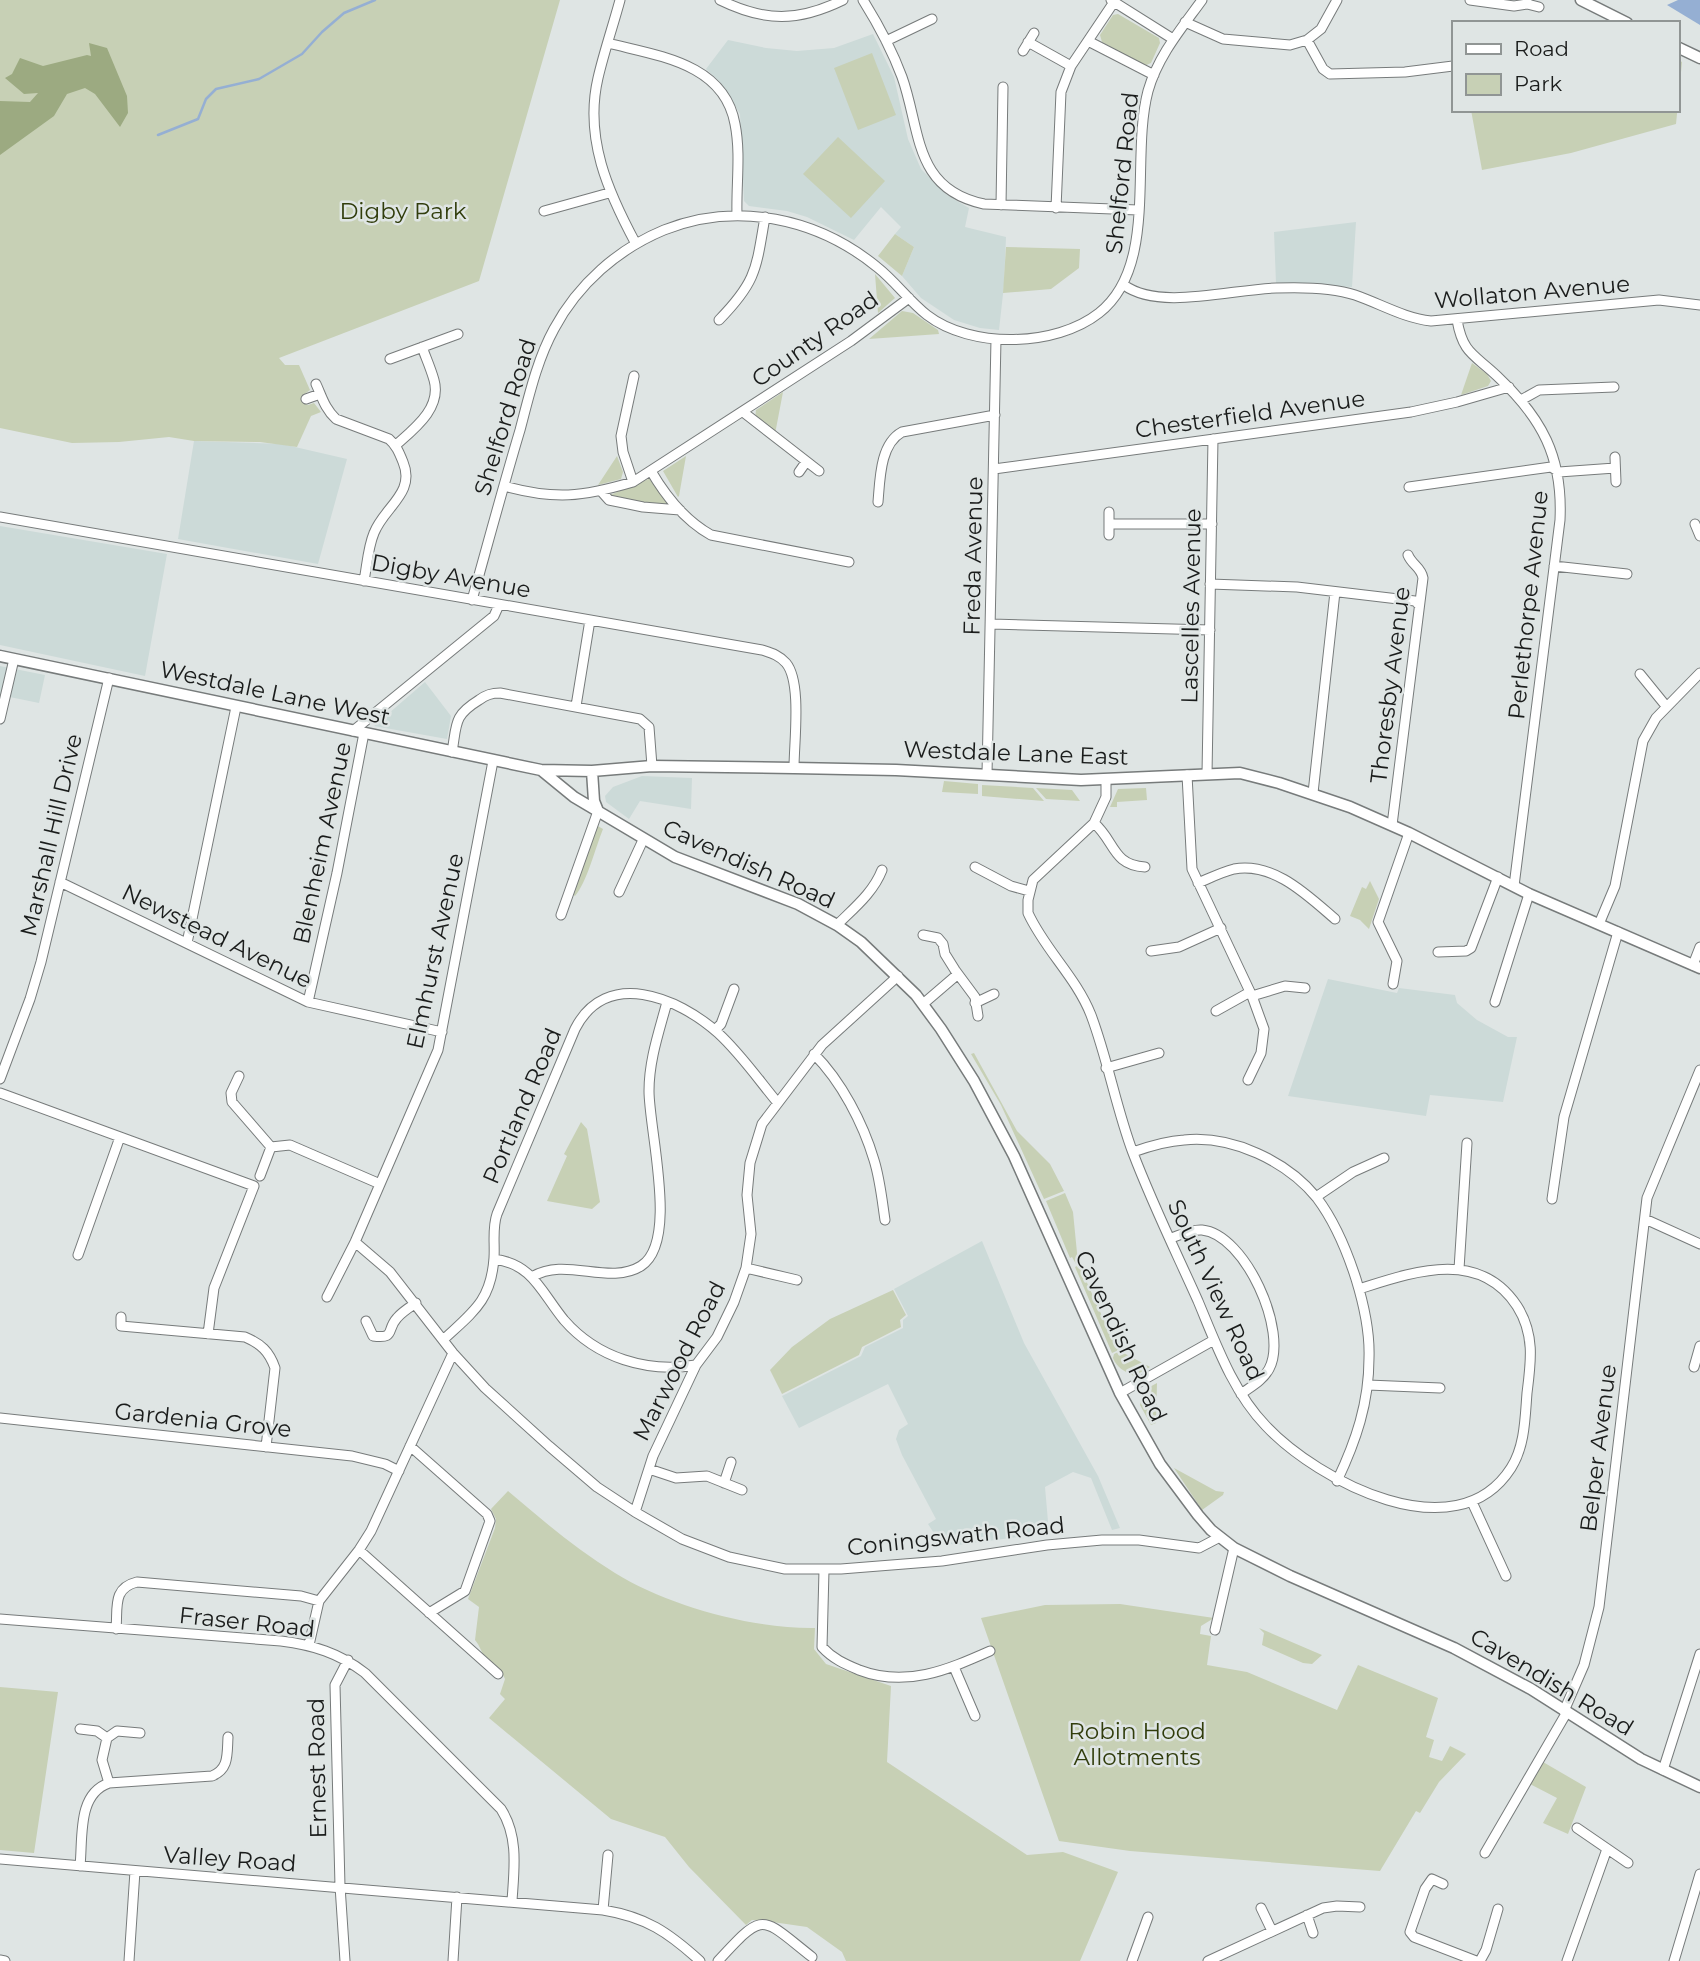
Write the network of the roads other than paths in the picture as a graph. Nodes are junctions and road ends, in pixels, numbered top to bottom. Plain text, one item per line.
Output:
1 (620, 0) edge
2 (720, 0) edge
3 (843, 0) edge
4 (863, 0) edge
5 (1202, 0) edge
6 (1337, 0) edge
7 (1471, 0) edge
8 (1581, 0) edge
9 (1113, 1) edge
10 (1527, 2) edge
11 (1539, 8) dead end
12 (932, 19) dead end
13 (1623, 21) edge
14 (1185, 22) junction
15 (1173, 39) junction
16 (1307, 40) junction
17 (886, 41) junction
18 (1088, 41) junction
19 (1028, 42) dead end
20 (608, 43) junction
21 (1679, 48) edge
22 (1700, 58) edge
23 (1071, 66) junction
24 (1452, 66) edge
25 (1154, 75) junction
26 (1003, 87) dead end
27 (609, 193) junction
28 (1001, 205) junction
29 (1056, 208) junction
30 (1138, 210) junction
31 (544, 211) dead end
32 (737, 215) junction
33 (765, 217) junction
34 (636, 244) junction
35 (1124, 285) junction
36 (909, 298) junction
37 (1700, 305) edge
38 (719, 320) dead end
39 (1457, 320) junction
40 (458, 334) dead end
41 (996, 339) junction
42 (422, 347) junction
43 (390, 359) dead end
44 (634, 376) dead end
45 (1509, 387) junction
46 (1614, 387) dead end
47 (306, 399) dead end
48 (1521, 400) junction
49 (743, 412) junction
50 (995, 415) junction
51 (1213, 439) junction
52 (396, 445) junction
53 (1615, 457) dead end
54 (806, 462) junction
55 (1615, 468) junction
56 (994, 469) junction
57 (651, 471) junction
58 (819, 471) dead end
59 (799, 472) dead end
60 (1559, 472) junction
61 (632, 482) junction
62 (1616, 482) dead end
63 (869, 483) dead end
64 (880, 484) junction
65 (503, 486) junction
66 (1409, 487) dead end
67 (601, 491) junction
68 (878, 502) dead end
69 (680, 510) junction
70 (1109, 512) dead end
71 (0, 517) edge
72 (1212, 524) junction
73 (1695, 524) dead end
74 (1700, 536) edge
75 (1408, 555) dead end
76 (849, 562) dead end
77 (1554, 566) junction
78 (1627, 574) dead end
79 (364, 581) junction
80 (1210, 584) junction
81 (1335, 592) junction
82 (472, 600) junction
83 (499, 605) junction
84 (1419, 605) junction
85 (590, 620) junction
86 (991, 624) junction
87 (1210, 630) junction
88 (0, 656) edge
89 (14, 659) junction
90 (1700, 673) edge
91 (1640, 674) dead end
92 (108, 678) junction
93 (576, 706) junction
94 (1666, 706) junction
95 (236, 707) junction
96 (0, 719) edge
97 (359, 732) junction
98 (452, 752) junction
99 (493, 761) junction
100 (652, 766) junction
101 (794, 768) junction
102 (541, 770) junction
103 (592, 771) junction
104 (987, 774) junction
105 (1207, 774) junction
106 (1187, 775) junction
107 (1106, 780) junction
108 (1313, 793) junction
109 (598, 811) junction
110 (1094, 823) junction
111 (1392, 825) junction
112 (1409, 833) junction
113 (643, 840) junction
114 (975, 867) dead end
115 (1145, 867) dead end
116 (882, 870) dead end
117 (1498, 877) junction
118 (60, 882) junction
119 (1198, 883) junction
120 (1514, 886) junction
121 (1029, 891) junction
122 (619, 892) dead end
123 (1529, 894) junction
124 (561, 915) dead end
125 (1335, 919) dead end
126 (1600, 924) junction
127 (837, 925) junction
128 (1221, 928) junction
129 (1618, 932) junction
130 (923, 935) dead end
131 (187, 943) junction
132 (1700, 947) edge
133 (1151, 951) dead end
134 (1438, 952) dead end
135 (1697, 966) edge
136 (958, 974) junction
137 (898, 976) junction
138 (1393, 984) dead end
139 (1305, 988) dead end
140 (734, 989) dead end
141 (993, 994) dead end
142 (1251, 994) junction
143 (308, 1002) junction
144 (667, 1002) junction
145 (1495, 1002) dead end
146 (975, 1003) junction
147 (923, 1004) junction
148 (1216, 1011) dead end
149 (978, 1016) dead end
150 (715, 1030) junction
151 (442, 1032) junction
152 (1159, 1053) dead end
153 (814, 1054) junction
154 (1106, 1068) junction
155 (1700, 1070) edge
156 (239, 1076) dead end
157 (0, 1079) edge
158 (1248, 1080) dead end
159 (0, 1093) edge
160 (777, 1102) junction
161 (120, 1137) junction
162 (1467, 1143) dead end
163 (271, 1147) junction
164 (1133, 1152) junction
165 (1384, 1158) dead end
166 (260, 1176) dead end
167 (380, 1184) junction
168 (1316, 1197) junction
169 (1552, 1199) dead end
170 (1645, 1219) junction
171 (885, 1220) dead end
172 (1171, 1238) junction
173 (355, 1242) junction
174 (1700, 1244) edge
175 (78, 1255) dead end
176 (494, 1259) junction
177 (746, 1268) junction
178 (1459, 1269) junction
179 (532, 1277) junction
180 (797, 1280) dead end
181 (1359, 1289) junction
182 (327, 1297) dead end
183 (416, 1303) junction
184 (121, 1317) dead end
185 (366, 1321) dead end
186 (208, 1334) junction
187 (443, 1340) junction
188 (1214, 1340) junction
189 (1700, 1346) edge
190 (453, 1353) junction
191 (696, 1365) junction
192 (1694, 1367) dead end
193 (1368, 1385) junction
194 (1440, 1388) dead end
195 (1120, 1393) junction
196 (1241, 1394) junction
197 (0, 1418) edge
198 (410, 1446) junction
199 (266, 1447) junction
200 (731, 1462) dead end
201 (649, 1469) junction
202 (399, 1471) junction
203 (1337, 1481) junction
204 (724, 1483) junction
205 (742, 1490) dead end
206 (1472, 1502) junction
207 (635, 1512) junction
208 (1220, 1537) junction
209 (1234, 1548) junction
210 (359, 1550) junction
211 (824, 1570) junction
212 (1506, 1576) dead end
213 (319, 1601) junction
214 (429, 1613) junction
215 (0, 1619) edge
216 (116, 1629) junction
217 (1215, 1630) dead end
218 (309, 1645) junction
219 (990, 1651) dead end
220 (1700, 1654) edge
221 (348, 1660) junction
222 (954, 1667) junction
223 (498, 1674) dead end
224 (1566, 1712) junction
225 (975, 1716) dead end
226 (80, 1729) dead end
227 (140, 1733) dead end
228 (228, 1737) dead end
229 (107, 1738) junction
230 (1663, 1770) junction
231 (109, 1783) junction
232 (1700, 1787) edge
233 (1577, 1828) dead end
234 (1607, 1849) junction
235 (1485, 1853) dead end
236 (608, 1855) dead end
237 (0, 1859) edge
238 (1628, 1863) dead end
239 (80, 1866) junction
240 (135, 1871) junction
241 (1700, 1874) edge
242 (1443, 1884) dead end
243 (340, 1886) junction
244 (457, 1897) junction
245 (512, 1902) junction
246 (1360, 1907) dead end
247 (1261, 1908) dead end
248 (1498, 1909) dead end
249 (603, 1910) junction
250 (1307, 1915) junction
251 (1148, 1917) dead end
252 (1272, 1931) junction
253 (1313, 1933) dead end
254 (811, 1957) dead end
255 (0, 1960) edge
256 (5, 1961) edge
257 (129, 1961) edge
258 (345, 1961) edge
259 (453, 1961) edge
260 (699, 1961) edge
261 (718, 1961) edge
262 (1132, 1961) edge
263 (1208, 1961) edge
264 (1478, 1961) edge
265 (1567, 1961) edge
266 (1674, 1961) edge

1 - 20 street
2 - 3 street
4 - 17 street
5 - 14 street, Shelford Road
6 - 16 street
7 - 10 street
8 - 13 street
9 - 15 street
9 - 18 street
10 - 11 street
12 - 17 street
14 - 15 street, Shelford Road
14 - 16 street
15 - 25 street, Shelford Road
16 - 24 street
17 - 28 street
18 - 23 street
18 - 25 street
19 - 23 street
20 - 27 street
20 - 32 street
21 - 22 street
23 - 29 street
25 - 30 street, Shelford Road
26 - 28 street
27 - 31 street
27 - 34 street
28 - 29 street
29 - 30 street
30 - 35 street, Shelford Road
32 - 33 street, Shelford Road
32 - 34 street, Shelford Road
33 - 36 street, Shelford Road
33 - 38 street
34 - 65 street, Shelford Road
35 - 39 street, Wollaton Avenue
35 - 41 street, Shelford Road
36 - 41 street, Shelford Road
36 - 49 street, County Road
37 - 39 street, Wollaton Avenue
39 - 45 street, Perlethorpe Avenue
40 - 42 street
41 - 50 street, Freda Avenue
42 - 43 street
42 - 52 street
44 - 61 street
45 - 48 street, Perlethorpe Avenue
45 - 51 street, Chesterfield Avenue
46 - 48 street
47 - 52 street
48 - 60 street, Perlethorpe Avenue
49 - 54 street, County Road
49 - 57 street, County Road
50 - 56 street, Freda Avenue
50 - 64 street
51 - 56 street, Chesterfield Avenue
51 - 72 street, Lascelles Avenue
52 - 79 street
53 - 55 street
54 - 58 street, County Road
54 - 59 street
55 - 60 street
55 - 62 street
56 - 86 street, Freda Avenue
57 - 61 street, County Road
57 - 69 street
60 - 66 street
60 - 77 street, Perlethorpe Avenue
61 - 67 street, County Road
63 - 64 street
64 - 68 street
65 - 67 street, County Road
65 - 82 street, Shelford Road
67 - 69 street
69 - 76 street
70 - 72 street
71 - 79 street, Digby Avenue
72 - 80 street, Lascelles Avenue
73 - 74 street
75 - 84 street, Thoresby Avenue
77 - 78 street
77 - 120 street, Perlethorpe Avenue
79 - 82 street, Digby Avenue
80 - 81 street
80 - 87 street, Lascelles Avenue
81 - 84 street
81 - 108 street
82 - 83 street, Digby Avenue
83 - 85 street, Digby Avenue
83 - 97 street
84 - 111 street, Thoresby Avenue
85 - 93 street
85 - 101 street, Digby Avenue
86 - 87 street
86 - 104 street, Freda Avenue
87 - 105 street, Lascelles Avenue
88 - 89 street, Westdale Lane West
89 - 92 street, Westdale Lane West
89 - 96 street
90 - 94 street
91 - 94 street
92 - 95 street, Westdale Lane West
92 - 118 street, Marshall Hill Drive
93 - 98 street
93 - 100 street
94 - 126 street
95 - 97 street, Westdale Lane West
95 - 131 street
97 - 98 street, Westdale Lane West
97 - 143 street, Blenheim Avenue
98 - 99 street, Westdale Lane West
99 - 102 street, Westdale Lane West
99 - 151 street, Elmhurst Avenue
100 - 101 street, Westdale Lane East
100 - 103 street, Westdale Lane East
101 - 104 street, Westdale Lane East
102 - 103 street, Westdale Lane East
102 - 109 street, Cavendish Road
103 - 109 street
104 - 107 street, Westdale Lane East
105 - 106 street, Westdale Lane East
105 - 108 street, Westdale Lane East
106 - 107 street, Westdale Lane East
106 - 119 street
107 - 110 street
108 - 111 street, Westdale Lane East
109 - 113 street, Cavendish Road
109 - 124 street
110 - 115 street
110 - 121 street
111 - 112 street, Westdale Lane East
112 - 117 street, Westdale Lane East
112 - 138 street
113 - 122 street
113 - 127 street, Cavendish Road
114 - 121 street
116 - 127 street
117 - 120 street, Westdale Lane East
117 - 134 street
118 - 131 street, Newstead Avenue
118 - 157 street, Marshall Hill Drive
119 - 125 street
119 - 128 street
120 - 123 street, Westdale Lane East
121 - 154 street, South View Road
123 - 126 street, Westdale Lane East
123 - 145 street
126 - 129 street, Westdale Lane East
127 - 137 street, Cavendish Road
128 - 133 street
128 - 142 street
129 - 135 street, Westdale Lane East
129 - 169 street
130 - 136 street
131 - 143 street, Newstead Avenue
132 - 135 street
136 - 146 street
136 - 147 street
137 - 147 street, Cavendish Road
137 - 153 street, Marwood Road
139 - 142 street
140 - 150 street
141 - 146 street
142 - 148 street
142 - 158 street
143 - 151 street, Newstead Avenue
144 - 150 street, Portland Road
144 - 176 street, Portland Road
144 - 179 street
146 - 149 street
147 - 195 street, Cavendish Road
150 - 160 street, Portland Road
151 - 167 street, Elmhurst Avenue
152 - 154 street
153 - 160 street, Marwood Road
153 - 171 street
154 - 164 street, South View Road
155 - 170 street, Belper Avenue
156 - 163 street
159 - 161 street
160 - 177 street, Marwood Road
161 - 175 street
161 - 186 street
162 - 178 street
163 - 166 street
163 - 167 street
164 - 168 street
164 - 172 street, South View Road
165 - 168 street
167 - 173 street, Elmhurst Avenue
168 - 181 street
170 - 174 street
170 - 224 street, Belper Avenue
172 - 188 street, South View Road
172 - 196 street
173 - 182 street, Elmhurst Avenue
173 - 183 street, Coningswath Road
176 - 179 street
176 - 187 street, Portland Road
177 - 180 street, Marwood Road
177 - 191 street, Marwood Road
178 - 181 street, South View Road
178 - 206 street, South View Road
179 - 191 street
181 - 193 street
183 - 185 street
183 - 187 street, Coningswath Road
184 - 186 street
186 - 199 street
187 - 190 street, Coningswath Road
188 - 195 street
188 - 196 street, South View Road
189 - 192 street
190 - 198 street
190 - 207 street, Coningswath Road
191 - 201 street, Marwood Road
193 - 194 street
193 - 203 street
195 - 208 street, Cavendish Road
196 - 203 street, South View Road
197 - 199 street, Gardenia Grove
198 - 202 street
198 - 214 street
199 - 202 street, Gardenia Grove
200 - 204 street
201 - 204 street
201 - 207 street, Marwood Road
202 - 210 street
203 - 206 street, South View Road
204 - 205 street
206 - 212 street
207 - 211 street, Coningswath Road
208 - 209 street, Cavendish Road
208 - 211 street, Coningswath Road
209 - 217 street
209 - 224 street, Cavendish Road
210 - 213 street
210 - 214 street
211 - 222 street
213 - 216 street
213 - 218 street
214 - 223 street
215 - 216 street, Fraser Road
216 - 218 street, Fraser Road
218 - 221 street, Fraser Road
219 - 222 street
220 - 230 street
221 - 243 street, Ernest Road
221 - 245 street, Fraser Road
222 - 225 street
224 - 230 street, Cavendish Road
224 - 235 street, Belper Avenue
226 - 229 street
227 - 229 street
228 - 231 street
229 - 231 street
230 - 232 street, Cavendish Road
231 - 239 street
233 - 234 street
234 - 238 street
234 - 265 street
236 - 249 street
237 - 239 street, Valley Road
239 - 240 street, Valley Road
240 - 243 street, Valley Road
240 - 257 street
241 - 266 street
242 - 264 street
243 - 244 street, Valley Road
243 - 258 street, Ernest Road
244 - 245 street, Valley Road
244 - 259 street
245 - 249 street, Valley Road
246 - 250 street
247 - 252 street
248 - 264 street
249 - 260 street, Valley Road
250 - 252 street
250 - 253 street
251 - 262 street
252 - 263 street
254 - 261 street
255 - 256 street

